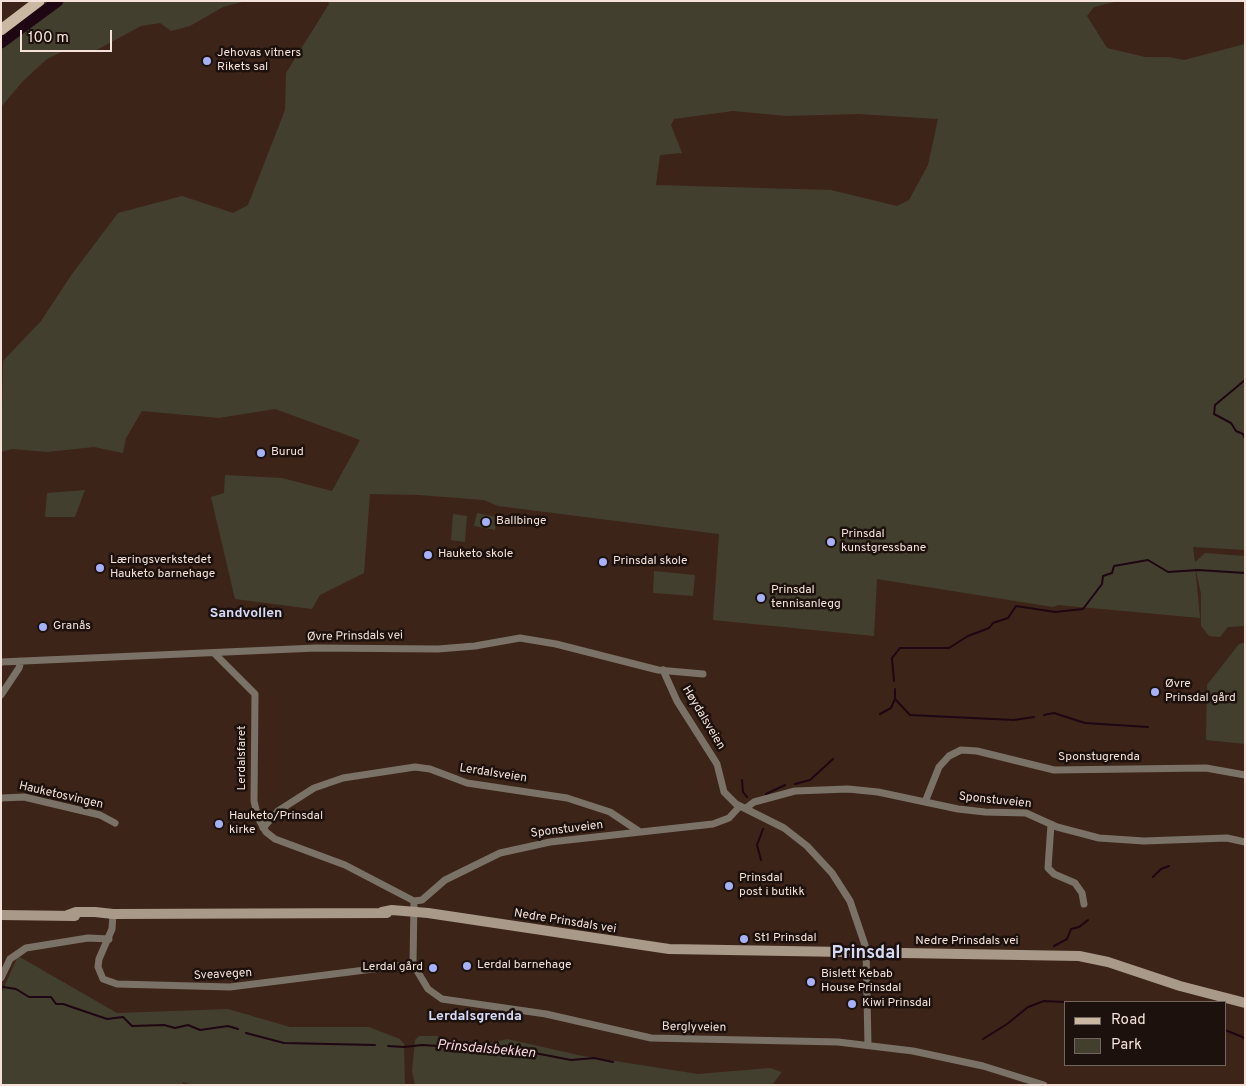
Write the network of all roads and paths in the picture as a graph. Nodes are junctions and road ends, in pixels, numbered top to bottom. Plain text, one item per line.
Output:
1 (39, 1) edge
2 (3, 30) edge
3 (214, 653) junction
4 (20, 661) junction
5 (1, 662) edge
6 (663, 670) junction
7 (704, 674) dead end
8 (1, 695) edge
9 (1245, 775) edge
10 (1, 798) edge
11 (925, 802) junction
12 (743, 807) junction
13 (115, 823) dead end
14 (1051, 824) junction
15 (263, 828) junction
16 (640, 832) junction
17 (1244, 842) edge
18 (1084, 904) dead end
19 (414, 909) junction
20 (108, 914) junction
21 (1, 915) edge
22 (109, 939) junction
23 (866, 953) junction
24 (413, 964) junction
25 (1, 978) edge
26 (1245, 1003) edge
27 (868, 1045) junction
28 (1044, 1085) edge

1 - 2 main road
3 - 4 street, Øvre Prinsdals vei
3 - 6 street, Øvre Prinsdals vei
3 - 15 street, Lerdalsfaret
4 - 5 street, Øvre Prinsdals vei
4 - 8 street
6 - 7 street, Øvre Prinsdals vei
6 - 12 street, Høydalsveien
9 - 11 street, Sponstugrenda
10 - 13 street, Hauketosvingen
11 - 12 street, Sponstuveien
11 - 14 street, Sponstuveien
12 - 16 street, Sponstuveien
12 - 23 street, Høydalsveien
14 - 17 street, Sponstuveien
14 - 18 street
15 - 16 street, Lerdalsveien
15 - 19 street
16 - 19 street, Sponstuveien
19 - 20 main road, Nedre Prinsdals vei
19 - 23 main road, Nedre Prinsdals vei
19 - 24 street
20 - 21 main road, Nedre Prinsdals vei
20 - 22 street, Sveavegen
22 - 24 street, Sveavegen
22 - 25 street
23 - 26 main road, Nedre Prinsdals vei
23 - 27 street, Høydalsveien
24 - 27 street, Berglyveien
27 - 28 street, Berglyveien

